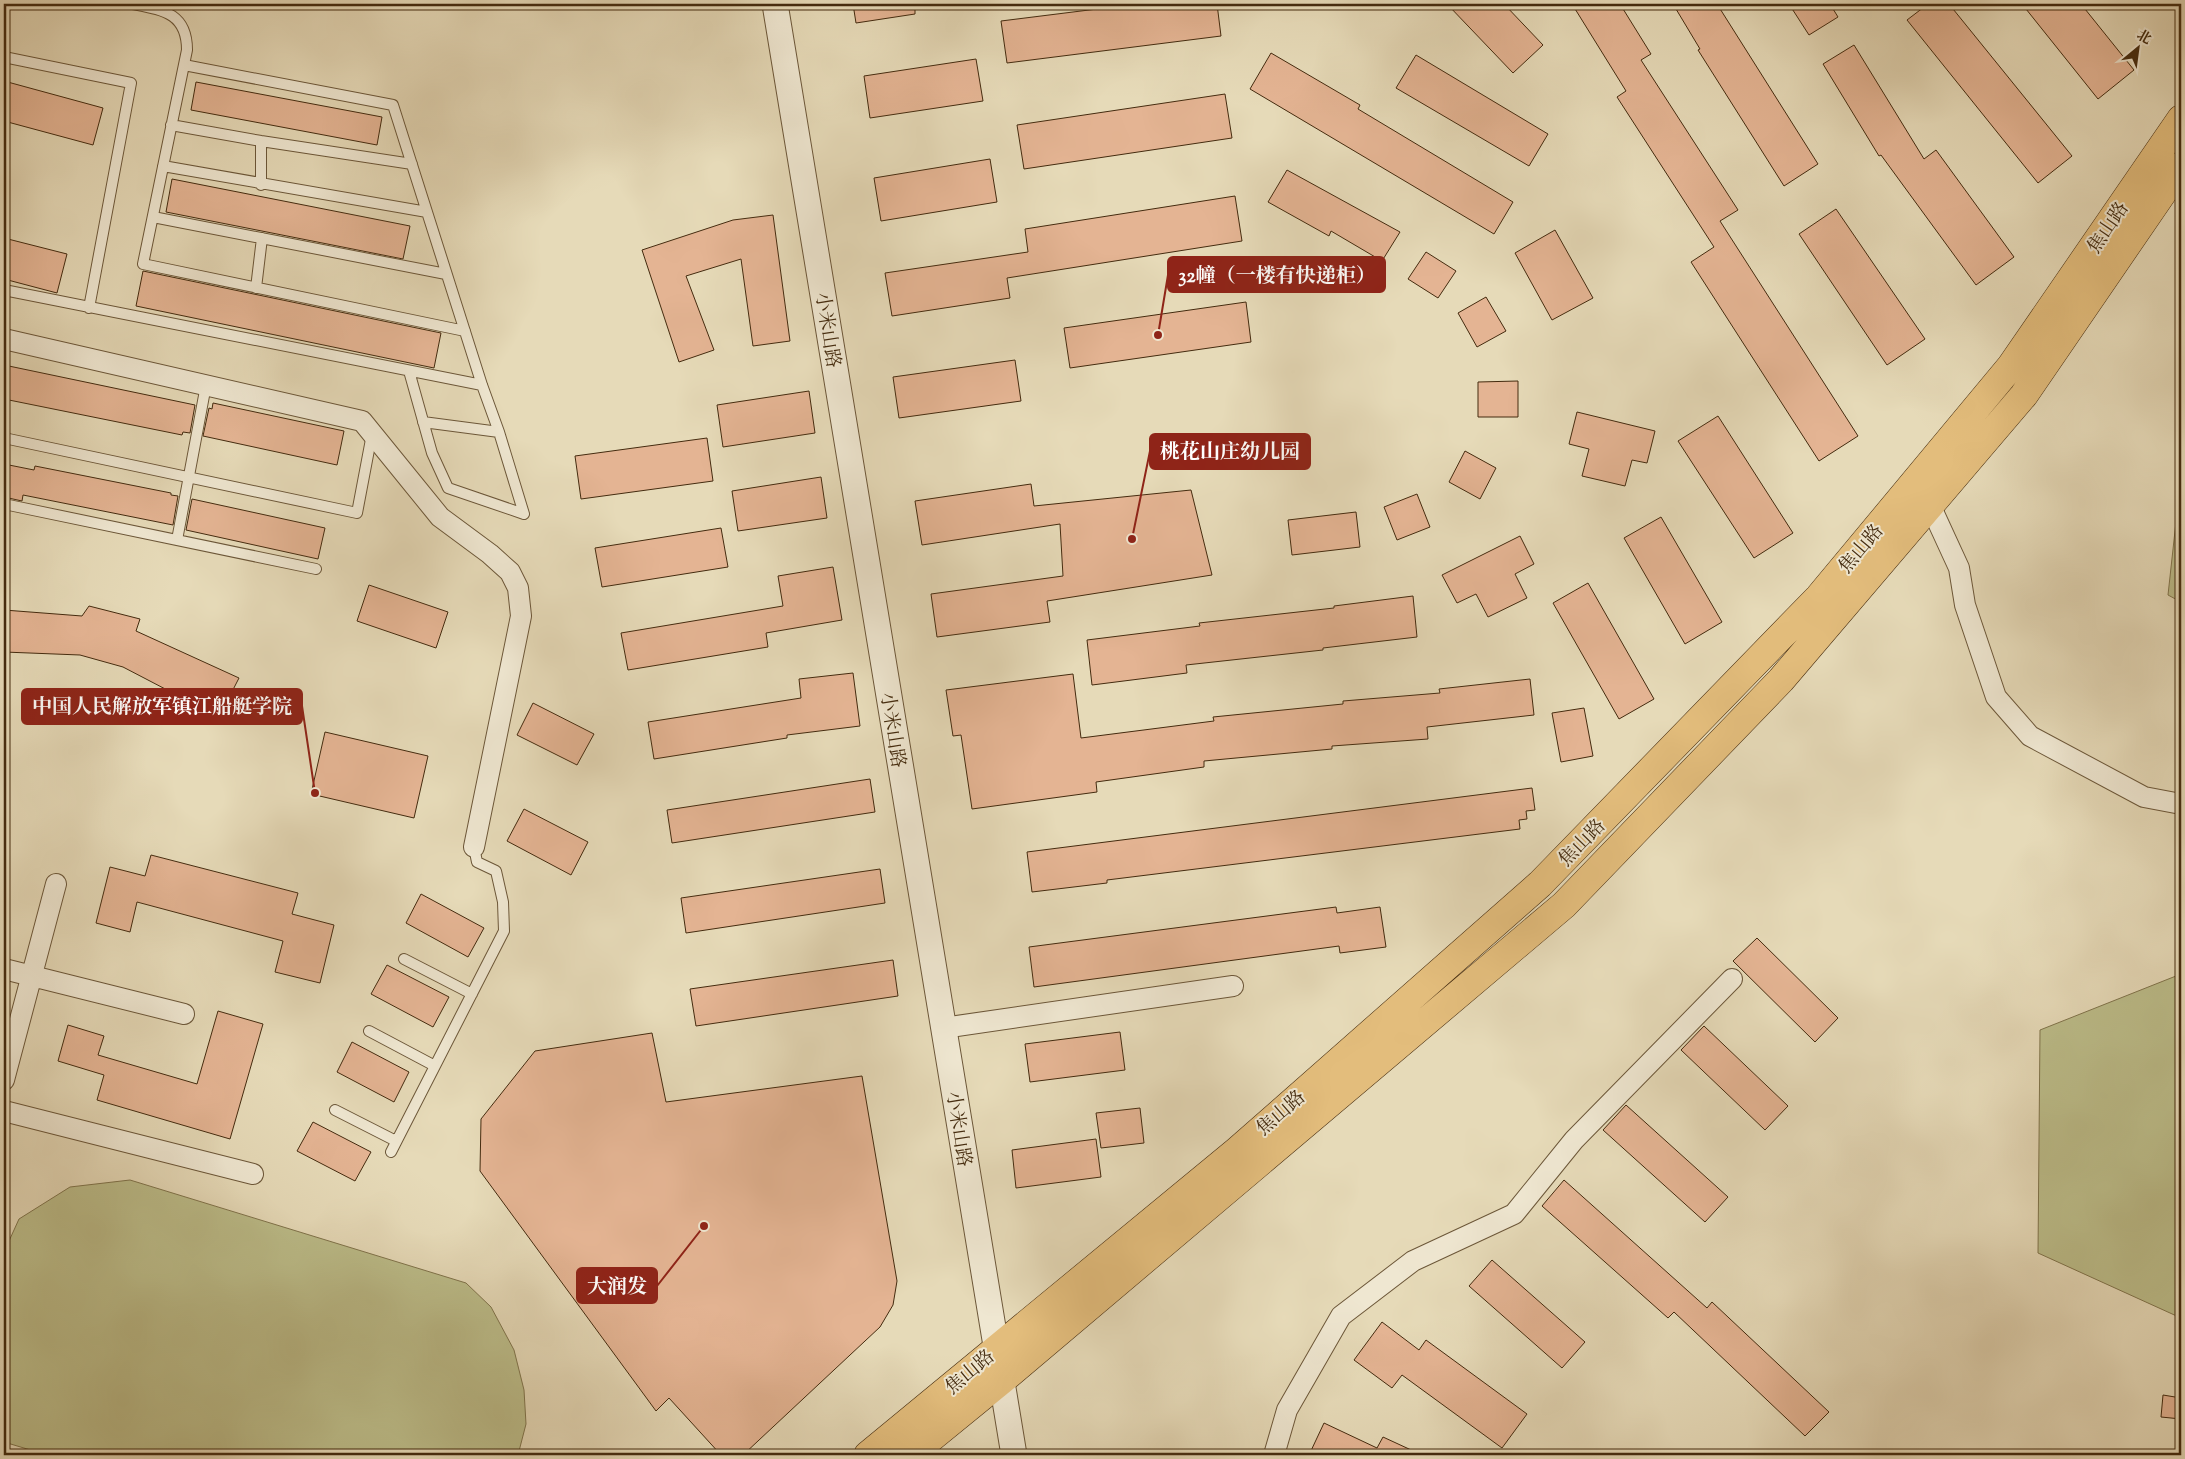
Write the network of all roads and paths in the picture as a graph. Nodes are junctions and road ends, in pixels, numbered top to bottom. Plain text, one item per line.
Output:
1 (133, 4) edge
2 (776, 4) edge
3 (148, 5) edge
4 (4, 57) edge
5 (184, 65) junction
6 (2181, 119) edge
7 (171, 125) junction
8 (261, 141) junction
9 (412, 164) junction
10 (163, 166) junction
11 (2181, 166) edge
12 (261, 185) junction
13 (427, 212) junction
14 (153, 217) junction
15 (262, 238) junction
16 (446, 274) junction
17 (256, 288) junction
18 (4, 290) edge
19 (89, 308) junction
20 (465, 331) junction
21 (4, 339) edge
22 (409, 370) junction
23 (206, 385) junction
24 (482, 385) junction
25 (423, 422) junction
26 (499, 432) junction
27 (372, 433) junction
28 (4, 438) edge
29 (188, 477) junction
30 (4, 504) edge
31 (1930, 505) junction
32 (177, 540) junction
33 (316, 569) dead end
34 (2181, 804) edge
35 (474, 847) joint
36 (56, 884) dead end
37 (404, 959) dead end
38 (4, 968) edge
39 (32, 976) junction
40 (1732, 979) dead end
41 (1233, 986) dead end
42 (472, 994) junction
43 (184, 1014) dead end
44 (943, 1028) junction
45 (369, 1031) dead end
46 (435, 1066) junction
47 (4, 1080) edge
48 (335, 1110) dead end
49 (4, 1111) edge
50 (396, 1141) junction
51 (391, 1152) dead end
52 (253, 1174) dead end
53 (997, 1349) junction
54 (1002, 1380) junction
55 (868, 1455) edge
56 (910, 1455) edge
57 (1014, 1455) edge
58 (1274, 1455) edge

1 - 3 lane
2 - 44 street, 小米山路
3 - 5 lane
4 - 19 lane
5 - 7 lane
5 - 9 lane
6 - 53 main road, 焦山路
7 - 8 lane
7 - 10 lane
8 - 9 lane
8 - 12 lane
9 - 13 lane
10 - 12 lane
10 - 14 lane
11 - 31 main road, 焦山路
12 - 13 lane
13 - 16 lane
14 - 15 lane
14 - 17 lane
15 - 16 lane
15 - 17 lane
16 - 20 lane
17 - 20 lane
18 - 19 lane
19 - 22 lane
20 - 24 lane
21 - 23 street
22 - 24 lane
22 - 25 lane
23 - 27 street
23 - 29 lane
24 - 26 lane
25 - 26 lane
25 - 26 lane
27 - 29 lane
27 - 35 street
28 - 29 lane
29 - 32 lane
30 - 32 lane
31 - 34 street
31 - 54 main road, 焦山路
32 - 33 lane
35 - 42 lane
36 - 39 street
37 - 42 lane
38 - 39 street
39 - 43 street
39 - 47 street
40 - 58 street
41 - 44 street
42 - 46 lane
44 - 53 street, 小米山路
45 - 46 lane
46 - 50 lane
48 - 50 lane
49 - 52 street
50 - 51 lane
53 - 54 street, 小米山路
53 - 55 main road, 焦山路
54 - 56 main road, 焦山路
54 - 57 street, 小米山路

